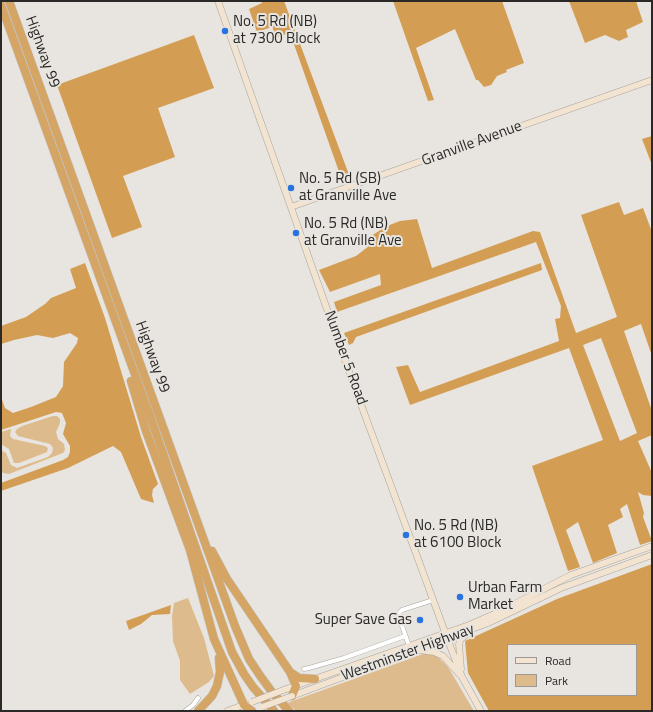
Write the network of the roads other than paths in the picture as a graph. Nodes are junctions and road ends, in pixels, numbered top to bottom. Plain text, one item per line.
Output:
1 (9, 1) edge
2 (218, 1) edge
3 (1, 5) edge
4 (652, 80) edge
5 (291, 207) junction
6 (122, 342) junction
7 (202, 535) junction
8 (652, 546) edge
9 (652, 555) edge
10 (433, 600) junction
11 (471, 630) junction
12 (405, 636) junction
13 (446, 636) junction
14 (409, 646) junction
15 (417, 650) junction
16 (219, 653) junction
17 (304, 669) dead end
18 (290, 672) junction
19 (462, 677) junction
20 (315, 679) junction
21 (296, 686) junction
22 (289, 693) junction
23 (198, 698) dead end
24 (248, 703) junction
25 (254, 710) edge
26 (184, 711) edge
27 (198, 711) edge
28 (227, 711) edge
29 (274, 711) edge
30 (289, 711) edge
31 (481, 711) edge

1 - 7 highway, Highway 99
2 - 5 main road, Number 5 Road
3 - 6 highway, Highway 99
4 - 5 main road, Granville Avenue
5 - 10 main road, Number 5 Road
6 - 16 highway
6 - 29 highway, Highway 99
7 - 18 highway
7 - 30 highway, Highway 99
8 - 13 main road, Westminster Highway
9 - 11 main road, Westminster Highway
10 - 12 street, Westminster Highway
10 - 13 main road, Number 5 Road
11 - 13 main road, Westminster Highway
11 - 19 main road
12 - 14 street, Westminster Highway
12 - 17 street, Westminster Highway
13 - 14 main road, Westminster Highway
13 - 15 main road, Westminster Highway
13 - 19 main road, Number 5 Road
14 - 20 main road, Westminster Highway
15 - 19 main road
15 - 22 main road, Westminster Highway
16 - 24 highway
16 - 27 highway
18 - 20 highway
18 - 21 highway
19 - 31 main road, Number 5 Road
20 - 21 main road, Westminster Highway
21 - 22 highway
22 - 24 main road, Westminster Highway, bridge
22 - 25 main road, Westminster Highway, bridge
23 - 26 street
24 - 25 highway
24 - 28 main road, Westminster Highway

